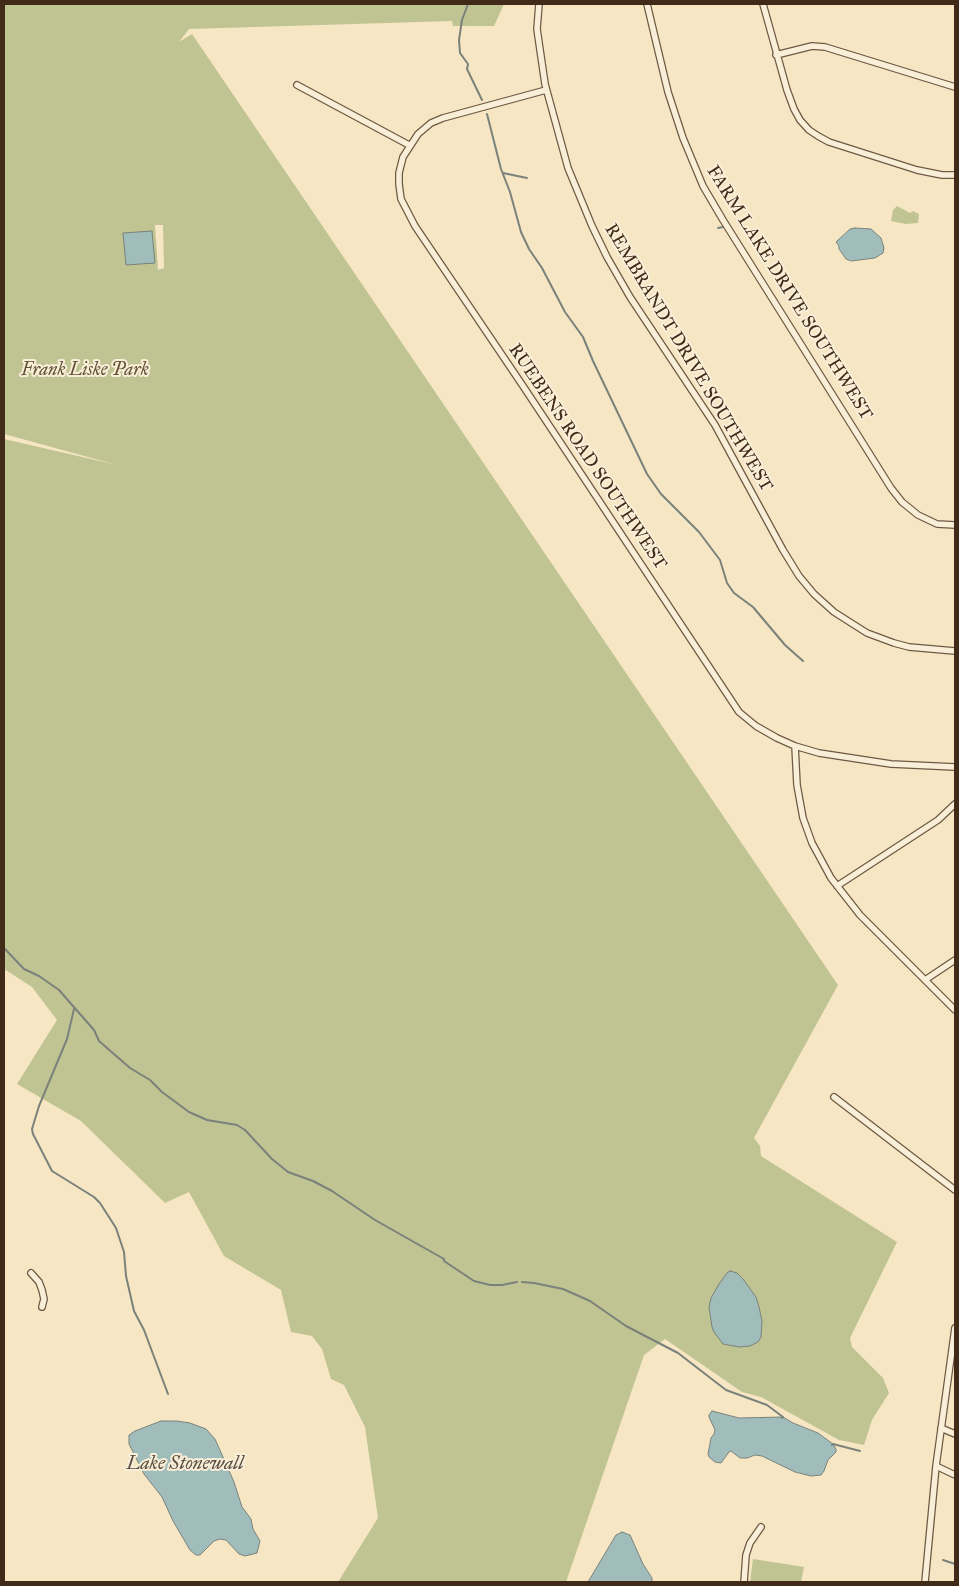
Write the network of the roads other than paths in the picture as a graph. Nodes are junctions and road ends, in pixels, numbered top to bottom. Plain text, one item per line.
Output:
1 (539, 4) edge
2 (647, 4) edge
3 (763, 4) edge
4 (776, 55) junction
5 (297, 85) dead end
6 (955, 87) edge
7 (546, 90) junction
8 (409, 146) junction
9 (955, 175) edge
10 (955, 525) edge
11 (955, 651) edge
12 (795, 746) junction
13 (955, 767) edge
14 (955, 804) edge
15 (837, 886) junction
16 (955, 960) edge
17 (924, 980) junction
18 (955, 1010) edge
19 (834, 1097) dead end
20 (955, 1190) edge
21 (31, 1273) dead end
22 (42, 1307) dead end
23 (955, 1328) edge
24 (953, 1355) edge
25 (941, 1428) junction
26 (955, 1434) edge
27 (936, 1466) junction
28 (955, 1475) edge
29 (761, 1527) dead end
30 (744, 1582) edge
31 (925, 1582) edge

1 - 7 street, REMBRANDT DRIVE SOUTHWEST
2 - 10 street, FARM LAKE DRIVE SOUTHWEST
3 - 4 street
4 - 6 street
4 - 9 street
5 - 8 street
7 - 8 street, RUEBENS ROAD SOUTHWEST
7 - 11 street, REMBRANDT DRIVE SOUTHWEST
8 - 12 street, RUEBENS ROAD SOUTHWEST
12 - 13 street, RUEBENS ROAD SOUTHWEST
12 - 15 street
14 - 15 street
15 - 17 street
16 - 17 street
17 - 18 street
19 - 20 street
21 - 22 street
23 - 24 street
24 - 25 street
25 - 26 street
25 - 27 street
27 - 28 street
27 - 31 street
29 - 30 street

